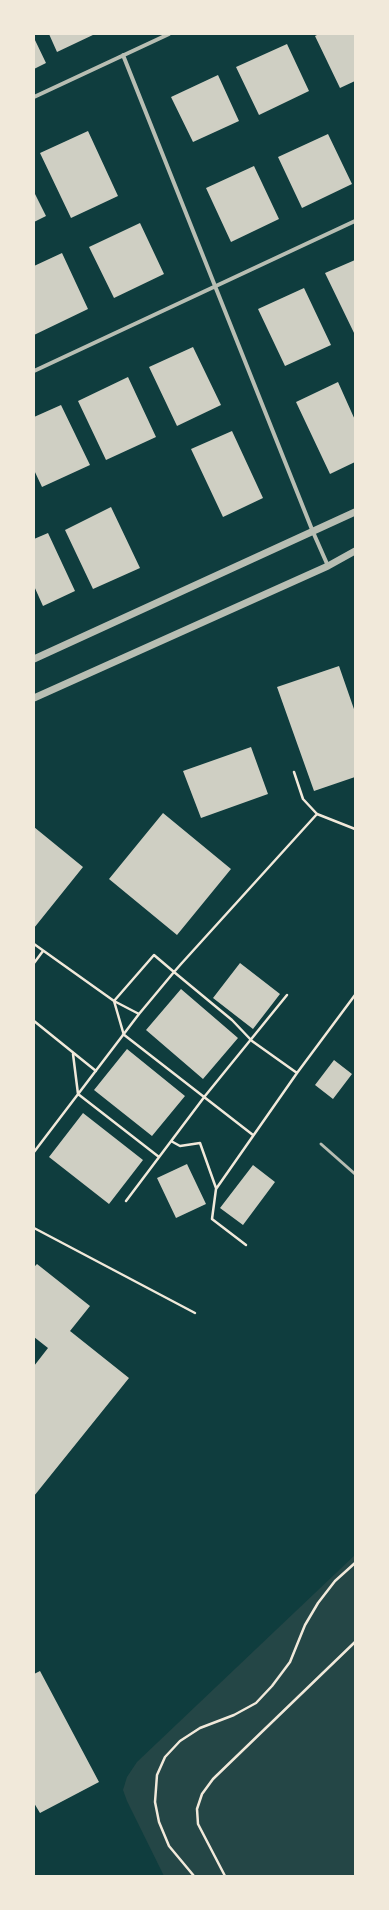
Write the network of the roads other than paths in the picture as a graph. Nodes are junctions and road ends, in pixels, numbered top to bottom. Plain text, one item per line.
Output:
1 (169, 34) edge
2 (123, 55) junction
3 (34, 97) edge
4 (355, 221) edge
5 (214, 287) junction
6 (34, 371) edge
7 (355, 512) edge
8 (313, 532) junction
9 (355, 552) edge
10 (328, 566) junction
11 (34, 659) edge
12 (34, 698) edge
13 (320, 1144) dead end
14 (355, 1174) edge

1 - 2 street
2 - 3 street
2 - 5 street
4 - 5 street
5 - 6 street
5 - 8 street
7 - 8 street
8 - 10 street
8 - 11 street
9 - 10 street
10 - 12 street
13 - 14 lane

